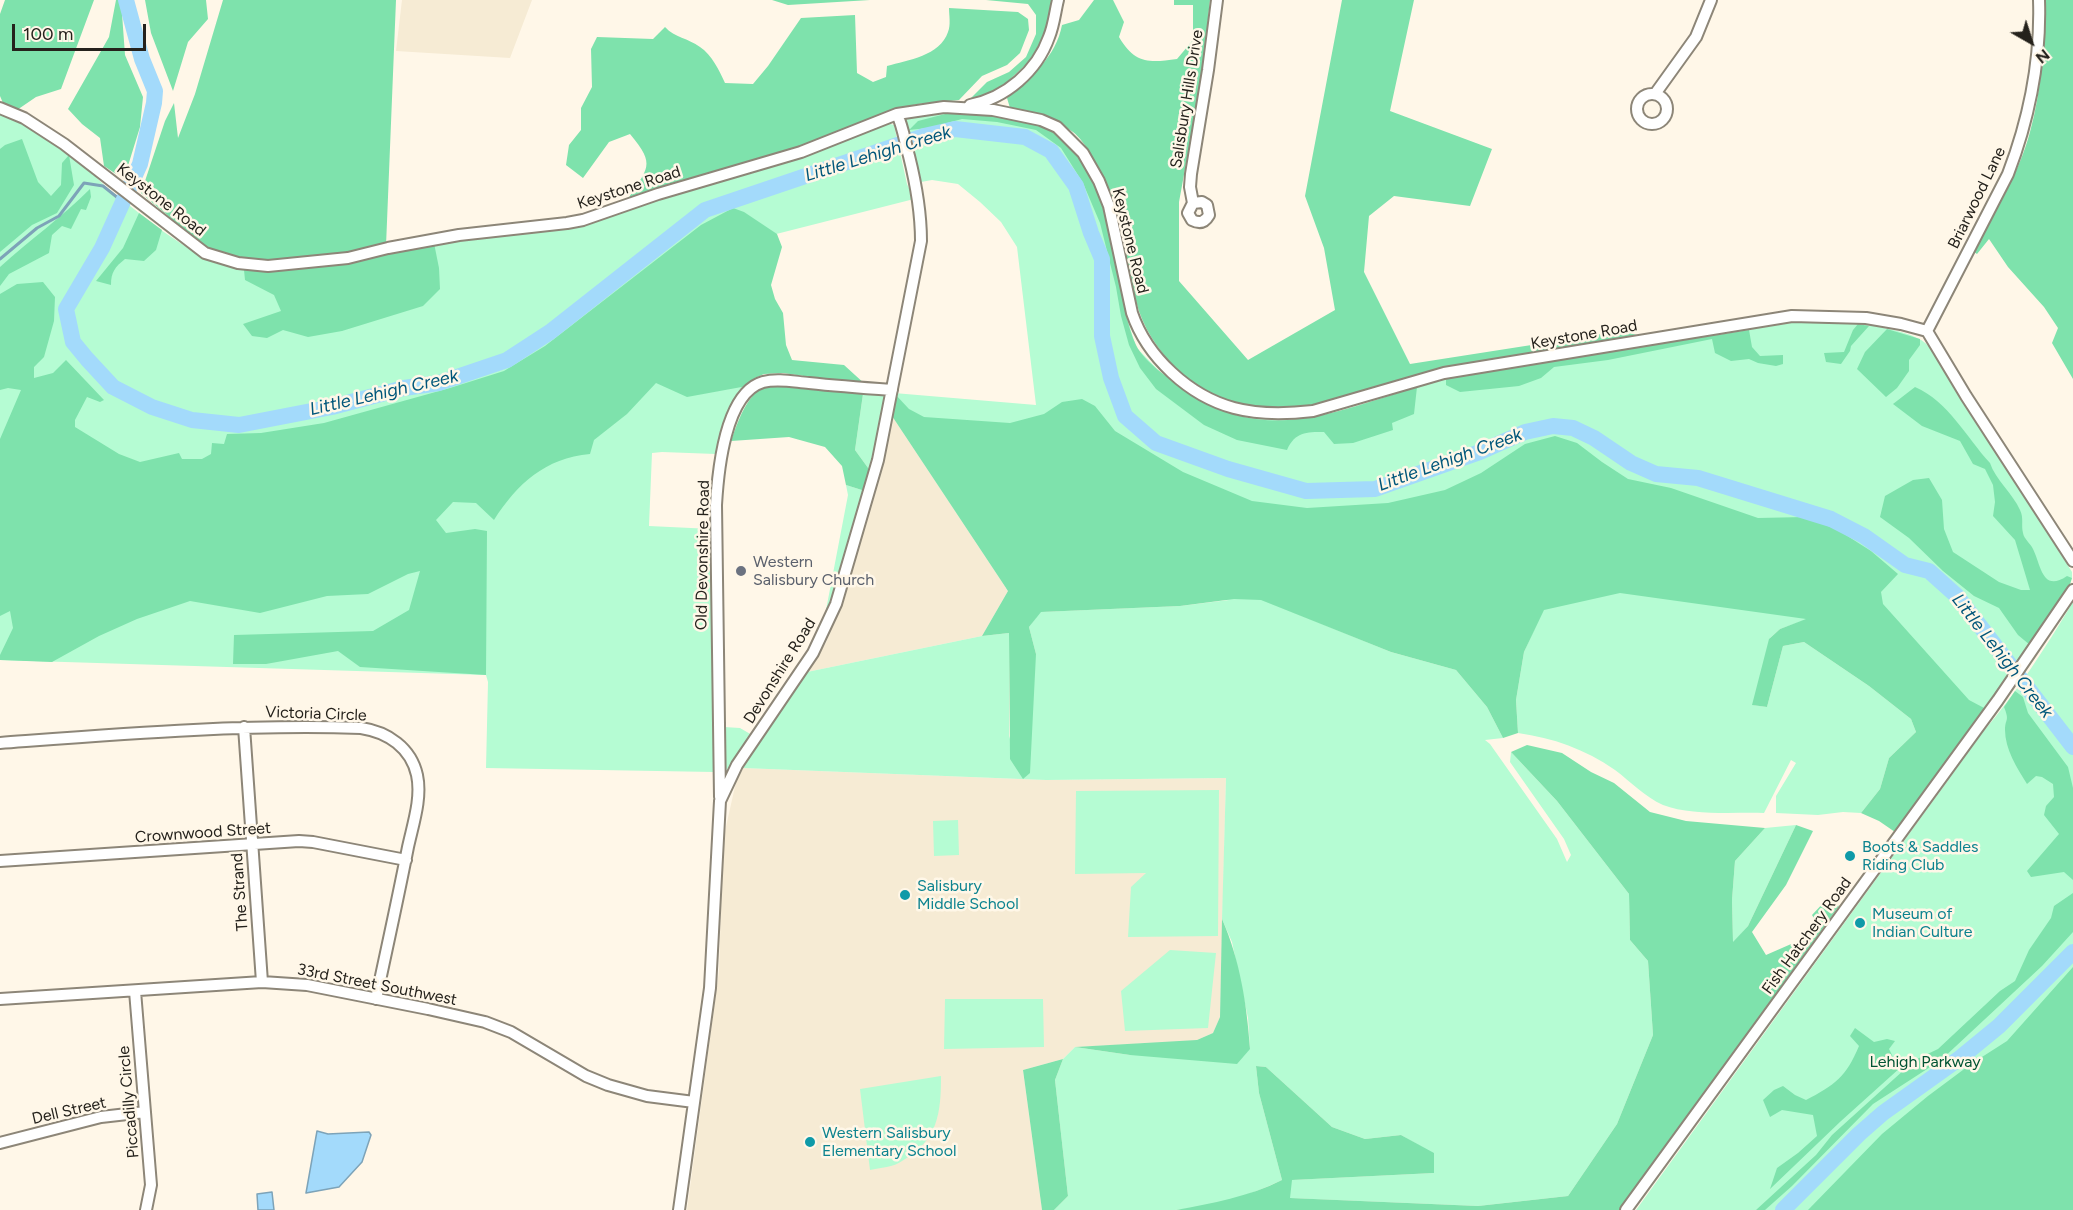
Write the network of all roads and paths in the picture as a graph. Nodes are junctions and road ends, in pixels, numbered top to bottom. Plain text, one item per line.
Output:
1 (1058, 0) edge
2 (1217, 0) edge
3 (1711, 0) edge
4 (2039, 0) edge
5 (1654, 94) dead end
6 (958, 107) junction
7 (0, 108) edge
8 (899, 119) junction
9 (1193, 203) dead end
10 (1927, 331) junction
11 (892, 390) junction
12 (2073, 561) edge
13 (2073, 590) edge
14 (244, 727) junction
15 (0, 743) edge
16 (720, 801) junction
17 (252, 845) junction
18 (406, 860) junction
19 (0, 861) edge
20 (262, 982) junction
21 (135, 991) junction
22 (0, 999) edge
23 (376, 999) junction
24 (694, 1102) junction
25 (145, 1112) junction
26 (0, 1143) edge
27 (146, 1210) edge
28 (679, 1210) edge
29 (1626, 1210) edge

1 - 6 street
2 - 9 street, Salisbury Hills Drive
3 - 5 street
4 - 10 street, Briarwood Lane
6 - 8 street, Keystone Road
6 - 10 street, Keystone Road
7 - 8 street, Keystone Road
8 - 11 street, Devonshire Road
10 - 12 street
11 - 16 street, Devonshire Road
11 - 16 street, Old Devonshire Road
13 - 29 street, Fish Hatchery Road
14 - 15 street, Victoria Circle
14 - 17 street, The Strand
14 - 18 street, Victoria Circle
16 - 24 street, Devonshire Road
17 - 18 street, Crownwood Street
17 - 19 street, Crownwood Street
17 - 20 street, The Strand
18 - 23 street, Victoria Circle
20 - 21 street, 33rd Street Southwest
20 - 23 street, 33rd Street Southwest
21 - 22 street, 33rd Street Southwest
21 - 25 street, Piccadilly Circle
23 - 24 street, 33rd Street Southwest
24 - 28 street, Devonshire Road
25 - 26 street, Dell Street
25 - 27 street, Piccadilly Circle

